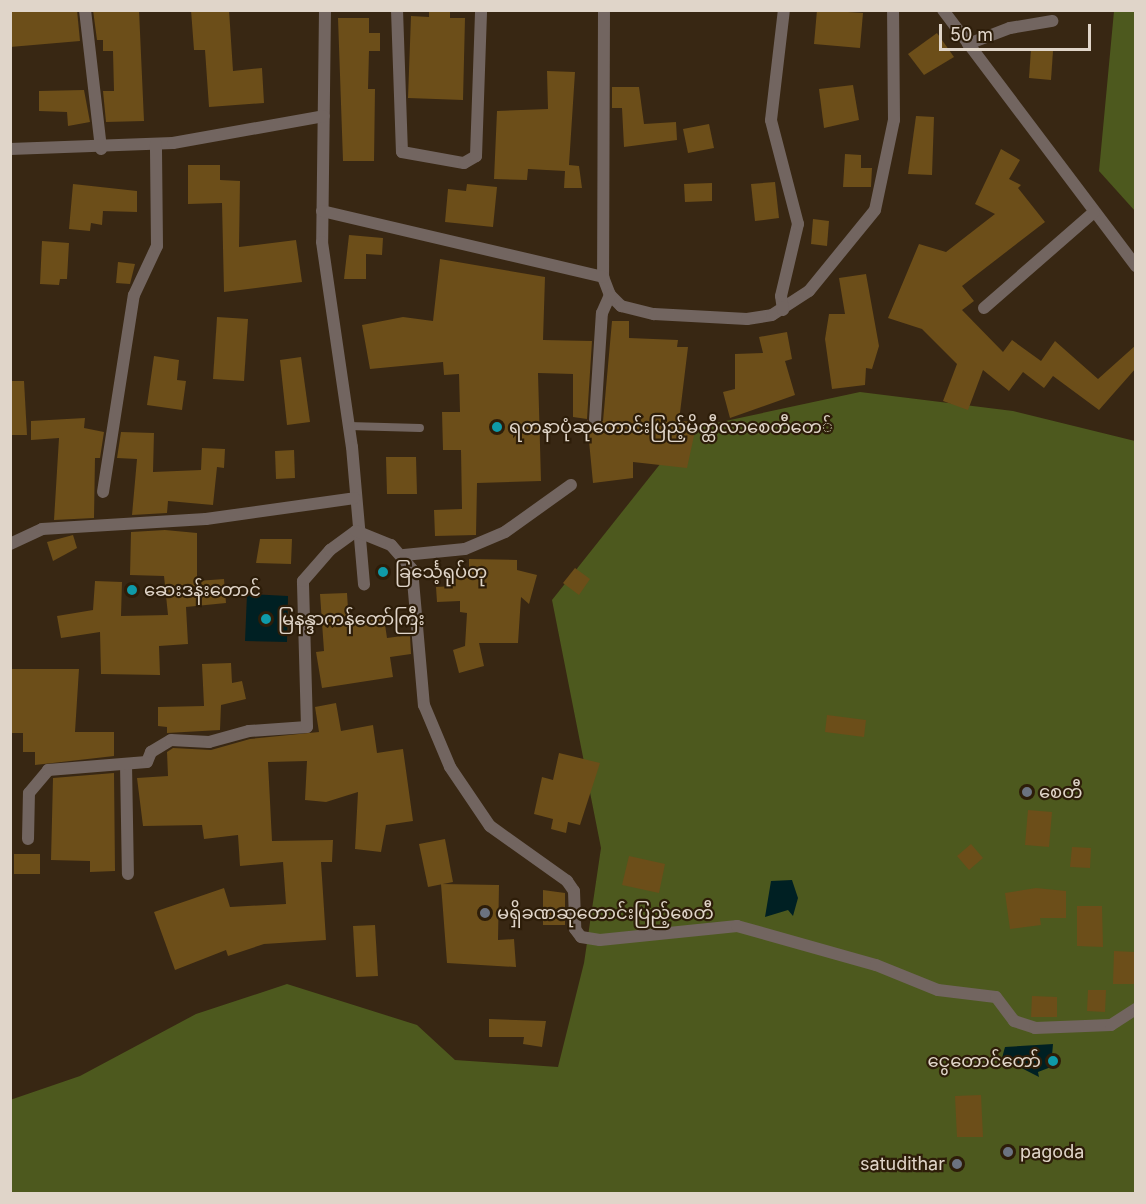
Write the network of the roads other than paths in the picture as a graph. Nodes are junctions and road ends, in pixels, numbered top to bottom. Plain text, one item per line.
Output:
1 (86, 10) edge
2 (325, 10) edge
3 (397, 10) edge
4 (481, 10) edge
5 (604, 10) edge
6 (784, 10) edge
7 (893, 10) edge
8 (943, 10) edge
9 (1052, 21) dead end
10 (968, 44) junction
11 (324, 116) junction
12 (156, 144) junction
13 (10, 149) edge
14 (101, 149) junction
15 (322, 211) junction
16 (1094, 212) junction
17 (1136, 267) edge
18 (603, 278) junction
19 (610, 295) junction
20 (984, 308) dead end
21 (783, 310) junction
22 (595, 420) dead end
23 (349, 426) junction
24 (420, 428) dead end
25 (571, 485) dead end
26 (103, 492) dead end
27 (355, 498) junction
28 (356, 531) junction
29 (10, 544) edge
30 (404, 555) junction
31 (364, 584) dead end
32 (126, 764) junction
33 (28, 839) dead end
34 (128, 874) dead end
35 (1136, 1009) edge

1 - 14 street
2 - 11 street
3 - 4 street
5 - 18 street
6 - 21 street
7 - 21 street
8 - 10 street
9 - 10 street
10 - 16 street
11 - 12 street
11 - 15 street
12 - 14 street
12 - 26 street
13 - 14 street
15 - 18 street
15 - 23 street
16 - 17 street
16 - 20 street
18 - 19 street
19 - 21 street
19 - 22 street
23 - 24 lane
23 - 27 street
25 - 30 street
27 - 28 street
27 - 29 street
28 - 30 street
28 - 31 street
28 - 32 street
30 - 35 street
32 - 33 street
32 - 34 street

